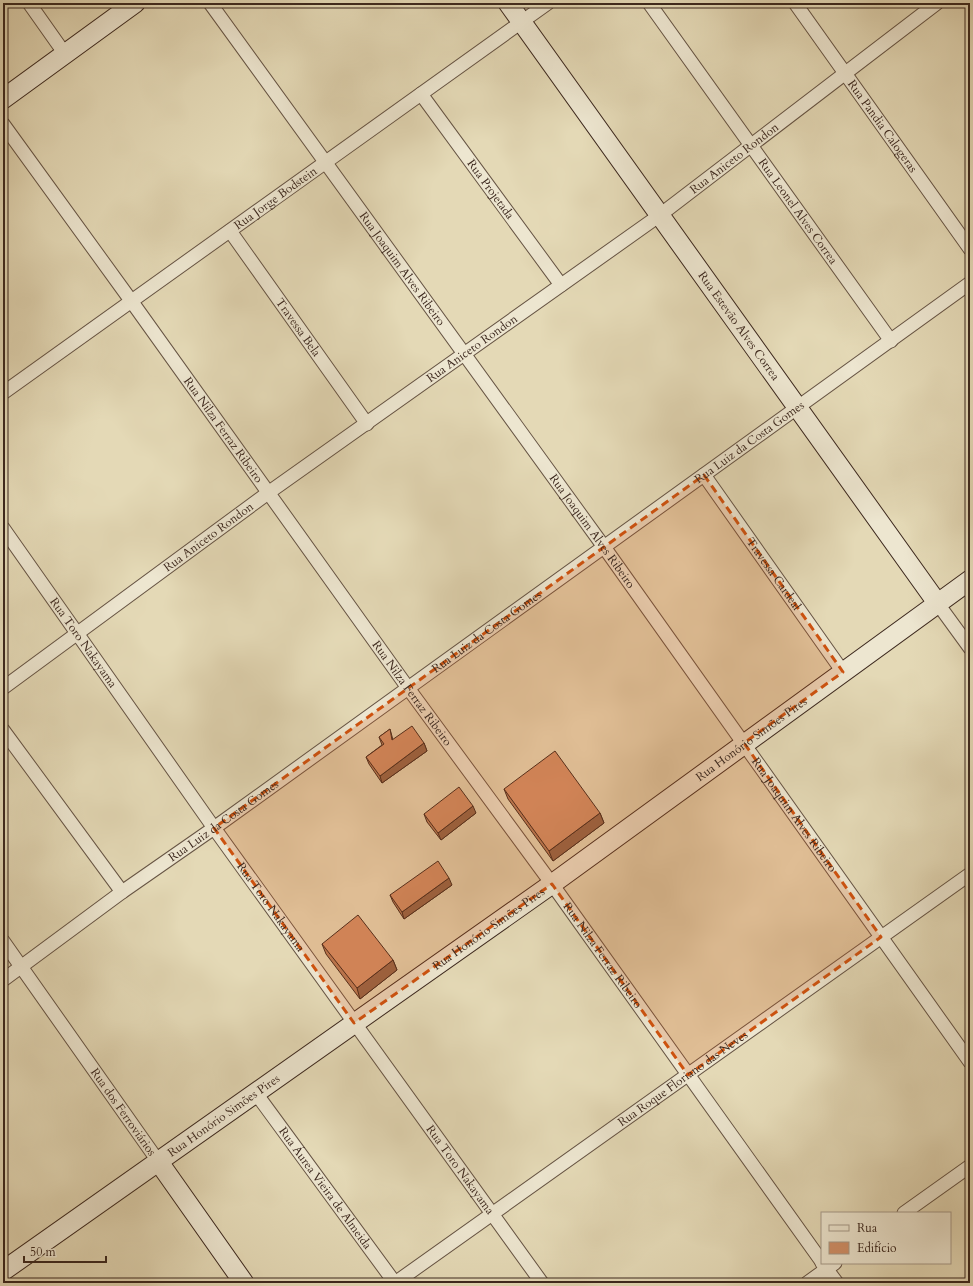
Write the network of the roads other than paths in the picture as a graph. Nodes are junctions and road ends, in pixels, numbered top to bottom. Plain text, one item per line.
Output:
1 (29, 3) edge
2 (135, 3) edge
3 (210, 3) edge
4 (508, 3) edge
5 (548, 3) edge
6 (649, 3) edge
7 (795, 3) edge
8 (937, 3) edge
9 (521, 22) junction
10 (65, 54) junction
11 (845, 74) junction
12 (421, 94) junction
13 (3, 99) edge
14 (3, 124) edge
15 (751, 145) junction
16 (326, 162) junction
17 (660, 215) junction
18 (230, 231) junction
19 (970, 249) edge
20 (970, 284) edge
21 (561, 285) junction
22 (132, 302) junction
23 (891, 341) junction
24 (464, 354) junction
25 (3, 393) edge
26 (798, 407) junction
27 (367, 424) junction
28 (704, 475) junction
29 (268, 493) junction
30 (3, 528) edge
31 (604, 547) junction
32 (970, 580) edge
33 (938, 604) junction
34 (77, 633) junction
35 (970, 648) edge
36 (843, 672) junction
37 (3, 688) edge
38 (408, 688) junction
39 (3, 730) edge
40 (744, 743) junction
41 (214, 828) junction
42 (970, 874) edge
43 (552, 884) junction
44 (122, 892) junction
45 (881, 937) junction
46 (3, 940) edge
47 (21, 966) junction
48 (3, 980) edge
49 (354, 1023) junction
50 (970, 1062) edge
51 (688, 1075) junction
52 (255, 1092) junction
53 (158, 1161) junction
54 (970, 1166) edge
55 (905, 1212) edge
56 (492, 1214) junction
57 (821, 1257) edge
58 (826, 1264) edge
59 (3, 1271) edge
60 (244, 1283) edge
61 (395, 1283) edge
62 (542, 1283) edge
63 (807, 1283) edge
64 (837, 1283) edge

1 - 10 street
2 - 10 main road
3 - 16 street, Rua Joaquim Alves Ribeiro
4 - 9 main road, Rua Estevão Alves Correa
5 - 9 street, Rua Jorge Bodstein
6 - 15 street, Rua Leonel Alves Correa
7 - 11 street, Rua Pandia Calogeras
8 - 11 street, Rua Aniceto Rondon
9 - 12 street, Rua Jorge Bodstein
9 - 17 main road, Rua Estevão Alves Correa
10 - 13 main road
11 - 15 street, Rua Aniceto Rondon
11 - 19 street, Rua Pandia Calogeras
12 - 16 street, Rua Jorge Bodstein
12 - 21 street, Rua Projetada
14 - 22 street, Rua Nilza Ferraz Ribeiro
15 - 17 street, Rua Aniceto Rondon
15 - 23 street, Rua Leonel Alves Correa
16 - 18 street, Rua Jorge Bodstein
16 - 24 street, Rua Joaquim Alves Ribeiro
17 - 21 street, Rua Aniceto Rondon
17 - 26 main road, Rua Estevão Alves Correa
18 - 22 street, Rua Jorge Bodstein
18 - 27 street, Travessa Bela
20 - 23 street, Rua Luiz da Costa Gomes
21 - 24 street, Rua Aniceto Rondon
22 - 25 street, Rua Jorge Bodstein
22 - 29 street, Rua Nilza Ferraz Ribeiro
23 - 26 street, Rua Luiz da Costa Gomes
24 - 27 street, Rua Aniceto Rondon
24 - 31 street, Rua Joaquim Alves Ribeiro
26 - 28 street, Rua Luiz da Costa Gomes
26 - 33 main road, Rua Estevão Alves Correa
27 - 29 street, Rua Aniceto Rondon
28 - 31 street, Rua Luiz da Costa Gomes
28 - 36 street, Travessa Cardeal
29 - 34 street, Rua Aniceto Rondon
29 - 38 street, Rua Nilza Ferraz Ribeiro
30 - 34 street, Rua Toro Nakayama
31 - 38 street, Rua Luiz da Costa Gomes
31 - 40 street, Rua Joaquim Alves Ribeiro
32 - 33 main road, Rua Honório Simões Pires
33 - 35 street, Rua Estevão Alves Correa
33 - 36 main road, Rua Honório Simões Pires
34 - 37 street, Rua Aniceto Rondon
34 - 41 street, Rua Toro Nakayama
36 - 40 main road, Rua Honório Simões Pires
38 - 41 street, Rua Luiz da Costa Gomes
38 - 43 street, Rua Nilza Ferraz Ribeiro
39 - 44 street
40 - 43 main road, Rua Honório Simões Pires
40 - 45 street, Rua Joaquim Alves Ribeiro
41 - 44 street, Rua Luiz da Costa Gomes
41 - 49 street, Rua Toro Nakayama
42 - 45 street, Rua Roque Floriano das Neves
43 - 49 main road, Rua Honório Simões Pires
43 - 51 street, Rua Nilza Ferraz Ribeiro
44 - 47 street, Rua Luiz da Costa Gomes
45 - 50 street, Rua Joaquim Alves Ribeiro
45 - 51 street, Rua Roque Floriano das Neves
46 - 47 street, Rua dos Ferroviários
47 - 48 street, Rua Luiz da Costa Gomes
47 - 53 street, Rua dos Ferroviários
49 - 52 main road, Rua Honório Simões Pires
49 - 56 street, Rua Toro Nakayama
51 - 56 street, Rua Roque Floriano das Neves
51 - 57 street, Rua Nilza Ferraz Ribeiro
52 - 53 main road, Rua Honório Simões Pires
52 - 61 street, Rua Áurea Vieira de Almeida
53 - 59 main road, Rua Honório Simões Pires
53 - 60 main road, Rua dos Ferroviários
54 - 55 street
56 - 61 street, Rua Roque Floriano das Neves
56 - 62 street, Rua Toro Nakayama
58 - 63 street
58 - 64 street, Rua Nilza Ferraz Ribeiro

